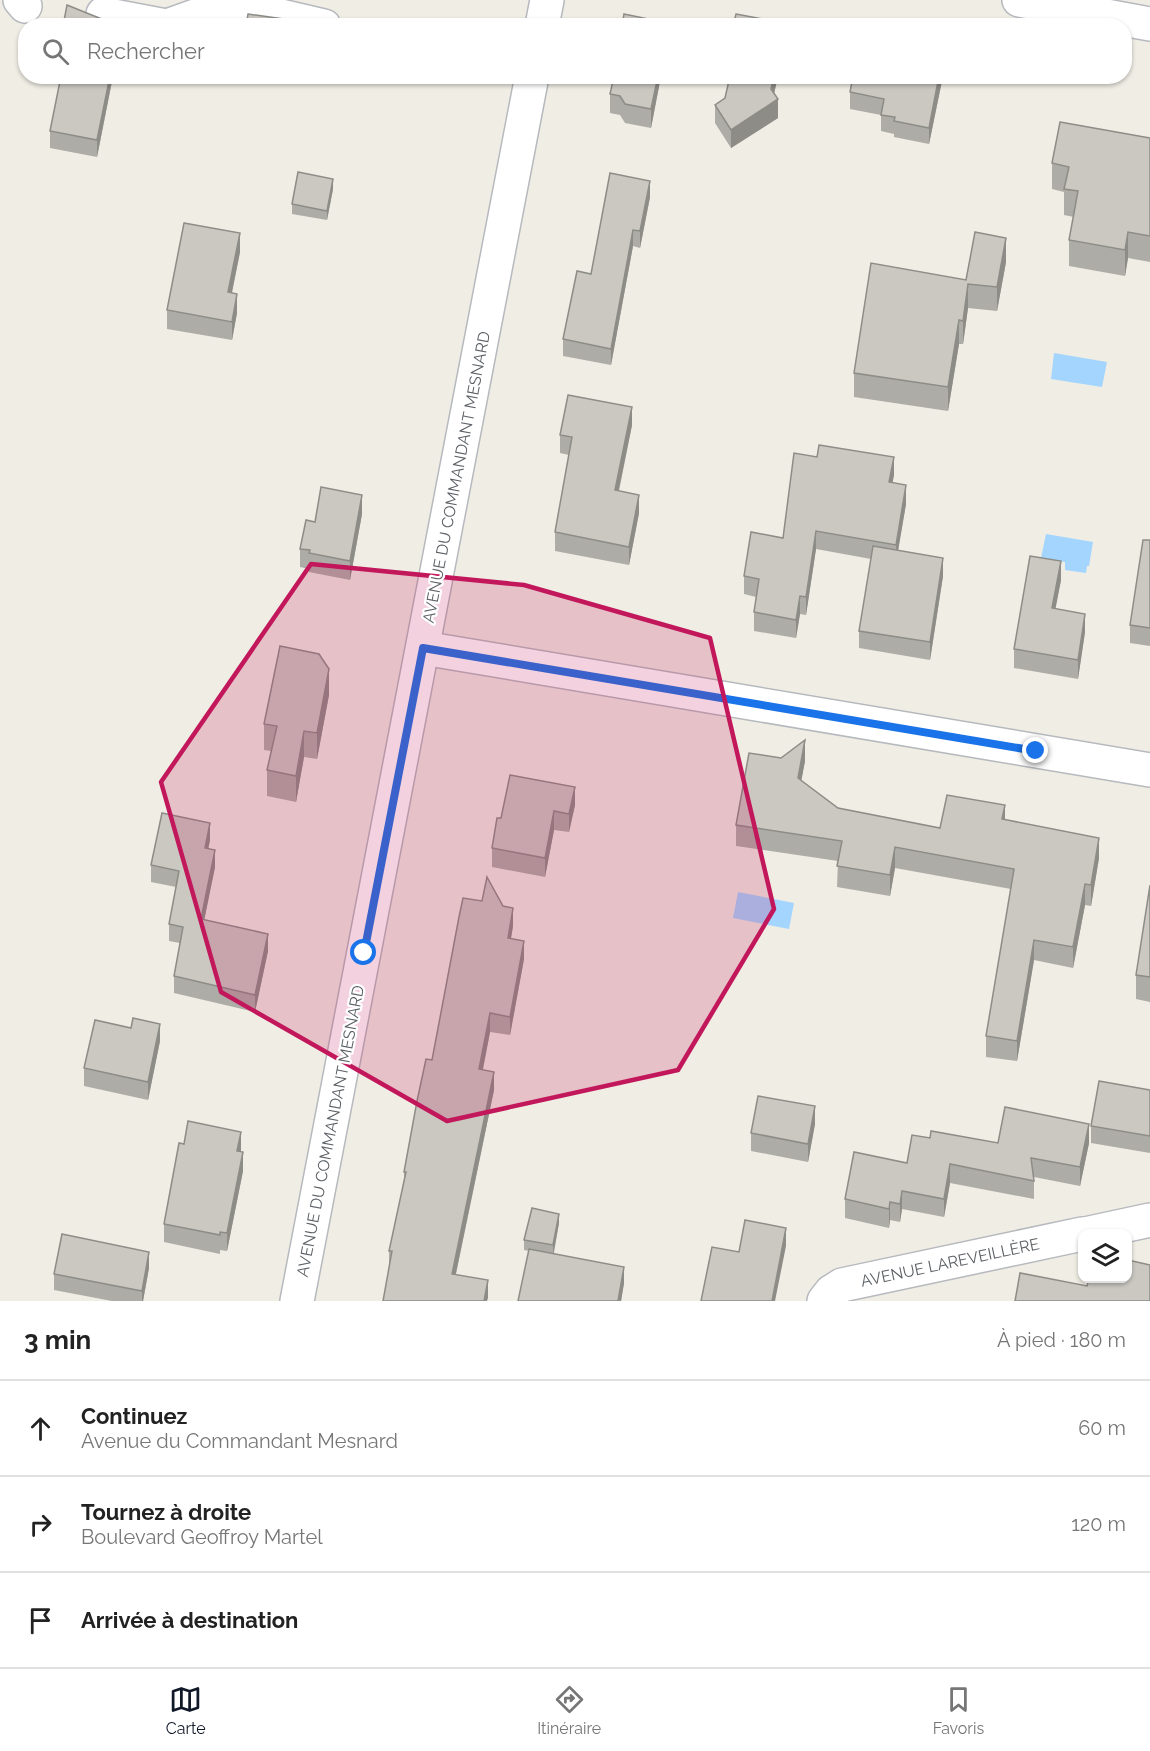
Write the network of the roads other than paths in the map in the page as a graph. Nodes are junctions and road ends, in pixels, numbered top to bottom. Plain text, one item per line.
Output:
1 (547, 0) edge
2 (1019, 0) edge
3 (103, 14) dead end
4 (124, 18) edge
5 (189, 18) edge
6 (289, 18) edge
7 (544, 18) edge
8 (1117, 18) edge
9 (1132, 21) edge
10 (1150, 24) edge
11 (530, 84) edge
12 (423, 648) junction
13 (1150, 770) edge
14 (1150, 1220) edge
15 (1108, 1229) edge
16 (1078, 1235) edge
17 (297, 1301) edge
18 (824, 1301) edge

1 - 7 street
2 - 8 street
3 - 4 street
5 - 6 street
9 - 10 street
11 - 12 street, AVENUE DU COMMANDANT MESNARD
12 - 13 street
12 - 17 street, AVENUE DU COMMANDANT MESNARD
14 - 15 street, AVENUE LAREVEILLÈRE
16 - 18 street, AVENUE LAREVEILLÈRE

